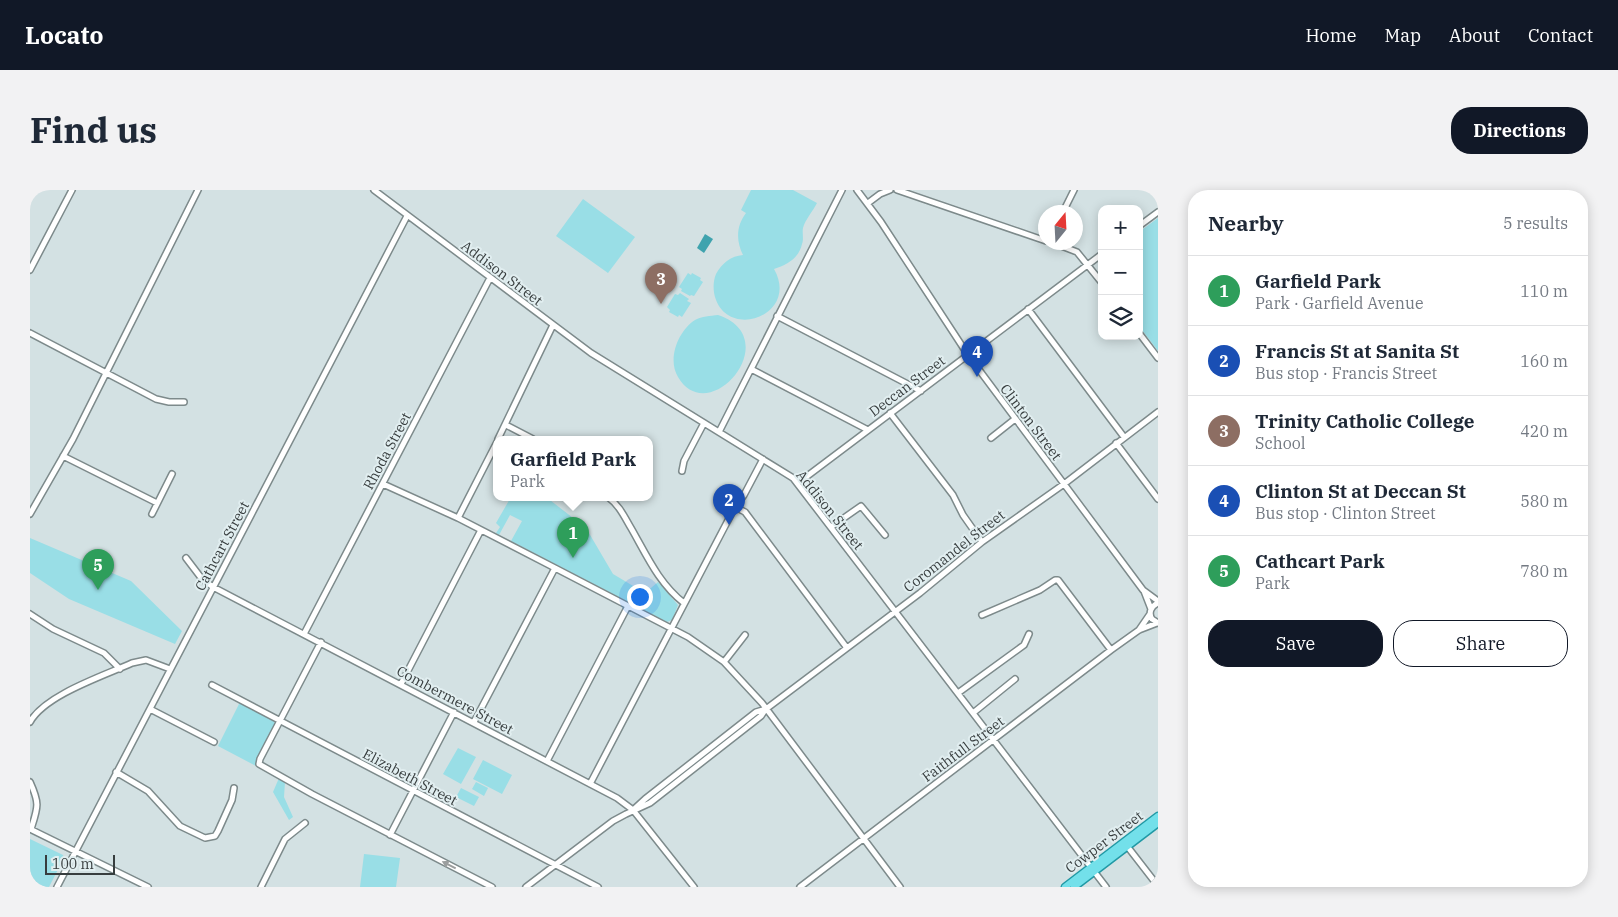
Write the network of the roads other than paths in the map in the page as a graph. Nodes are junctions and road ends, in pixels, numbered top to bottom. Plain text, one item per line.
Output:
1 (72, 190) edge
2 (198, 190) edge
3 (374, 190) edge
4 (842, 190) edge
5 (856, 190) edge
6 (890, 190) edge
7 (896, 190) edge
8 (1074, 190) edge
9 (868, 203) junction
10 (1066, 205) edge
11 (1158, 212) edge
12 (407, 216) junction
13 (1143, 223) edge
14 (1038, 238) edge
15 (1072, 250) edge
16 (1098, 257) edge
17 (1088, 264) junction
18 (30, 270) edge
19 (490, 278) junction
20 (1098, 278) edge
21 (1028, 309) junction
22 (777, 316) junction
23 (554, 325) junction
24 (30, 333) edge
25 (1143, 338) edge
26 (968, 355) junction
27 (1158, 358) edge
28 (751, 369) junction
29 (107, 374) junction
30 (921, 390) junction
31 (184, 402) dead end
32 (1158, 412) edge
33 (890, 413) junction
34 (1015, 419) junction
35 (704, 423) junction
36 (506, 425) junction
37 (868, 430) junction
38 (718, 432) junction
39 (500, 436) edge
40 (527, 436) edge
41 (1124, 437) junction
42 (991, 438) dead end
43 (1116, 443) junction
44 (493, 451) edge
45 (63, 456) junction
46 (763, 459) junction
47 (682, 471) dead end
48 (172, 474) dead end
49 (798, 483) junction
50 (383, 484) junction
51 (1064, 484) junction
52 (1158, 499) edge
53 (612, 501) edge
54 (157, 503) junction
55 (735, 507) junction
56 (30, 514) edge
57 (152, 514) dead end
58 (458, 518) junction
59 (831, 527) junction
60 (481, 530) junction
61 (885, 535) dead end
62 (982, 542) junction
63 (186, 558) dead end
64 (555, 568) junction
65 (213, 587) junction
66 (1143, 590) junction
67 (1158, 602) edge
68 (684, 603) junction
69 (628, 606) junction
70 (895, 611) junction
71 (1151, 612) junction
72 (30, 614) edge
73 (982, 615) dead end
74 (1158, 623) edge
75 (672, 629) junction
76 (1139, 630) junction
77 (304, 634) junction
78 (1029, 634) dead end
79 (745, 636) dead end
80 (321, 642) junction
81 (847, 648) junction
82 (1111, 650) junction
83 (724, 662) junction
84 (120, 669) junction
85 (170, 669) junction
86 (1015, 679) dead end
87 (401, 684) junction
88 (212, 685) dead end
89 (958, 693) junction
90 (150, 709) junction
91 (766, 709) junction
92 (454, 712) junction
93 (973, 713) junction
94 (280, 721) junction
95 (30, 722) edge
96 (474, 722) junction
97 (732, 735) junction
98 (994, 740) junction
99 (214, 742) dead end
100 (702, 754) junction
101 (706, 759) junction
102 (547, 761) junction
103 (116, 772) junction
104 (673, 777) junction
105 (30, 782) edge
106 (677, 782) junction
107 (590, 784) junction
108 (234, 788) dead end
109 (413, 792) junction
110 (633, 810) junction
111 (1158, 816) edge
112 (1158, 823) edge
113 (305, 824) dead end
114 (31, 829) edge
115 (390, 834) junction
116 (863, 839) junction
117 (1127, 846) junction
118 (76, 851) junction
119 (554, 865) junction
120 (1093, 869) junction
121 (1158, 886) edge
122 (58, 887) edge
123 (148, 887) edge
124 (261, 887) edge
125 (492, 887) edge
126 (526, 887) edge
127 (598, 887) edge
128 (694, 887) edge
129 (800, 887) edge
130 (900, 887) edge
131 (1064, 887) edge
132 (1074, 887) edge
133 (1106, 887) edge

1 - 18 street
2 - 29 street
3 - 12 street, Addison Street
4 - 22 street
5 - 9 street, Clinton Street
6 - 9 street
7 - 14 street
8 - 10 street
9 - 26 street, Clinton Street
11 - 13 street
12 - 19 street, Addison Street
12 - 65 street, Cathcart Street
15 - 17 street
16 - 17 street, Deccan Street
17 - 20 street
17 - 21 street, Deccan Street
19 - 23 street, Addison Street
19 - 50 street, Rhoda Street
21 - 26 street, Deccan Street
21 - 41 street
22 - 28 street
22 - 30 street
23 - 35 street, Addison Street
23 - 36 street
24 - 29 street
25 - 27 street
26 - 30 street, Deccan Street
26 - 34 street, Clinton Street
28 - 37 street
28 - 38 street
29 - 31 street
29 - 45 street
30 - 33 street, Deccan Street
32 - 41 street, Coromandel Street
33 - 37 street, Deccan Street
33 - 62 street
34 - 42 street
34 - 51 street, Clinton Street
35 - 38 street, Addison Street
35 - 47 street
36 - 39 street
36 - 40 street
37 - 49 street, Deccan Street
38 - 46 street, Addison Street
41 - 43 street, Coromandel Street
43 - 51 street, Coromandel Street
43 - 52 street
44 - 58 street
45 - 54 street
45 - 56 street
46 - 49 street, Addison Street
46 - 55 street
48 - 54 street
49 - 59 street, Addison Street
50 - 58 street
50 - 77 street, Rhoda Street
51 - 62 street, Coromandel Street
51 - 66 street, Clinton Street
53 - 68 street
54 - 57 street
55 - 68 street
55 - 81 street
58 - 60 street
59 - 61 street
59 - 70 street, Addison Street
60 - 64 street
60 - 87 street
62 - 70 street, Coromandel Street
63 - 65 street, Combermere Street
64 - 69 street
64 - 96 street
65 - 77 street, Combermere Street
65 - 85 street, Cathcart Street
66 - 67 street, Clinton Street
66 - 71 street, Clinton Street
67 - 71 street, Faithfull Street
68 - 75 street
69 - 75 street
69 - 102 street
70 - 81 street, Coromandel Street
70 - 89 street, Addison Street
71 - 74 street, Clinton Street
71 - 76 street, Faithfull Street
72 - 84 street
73 - 82 street
74 - 76 street, Faithfull Street
75 - 83 street
75 - 107 street
76 - 82 street, Faithfull Street
77 - 80 street, Combermere Street
78 - 89 street
79 - 83 street
80 - 87 street, Combermere Street
80 - 94 street
81 - 91 street, Coromandel Street
82 - 98 street, Faithfull Street
83 - 91 street
84 - 85 street
84 - 95 street
85 - 90 street, Cathcart Street
86 - 93 street
87 - 92 street, Combermere Street
88 - 94 street, Elizabeth Street
89 - 93 street, Addison Street
90 - 99 street
90 - 103 street, Cathcart Street
91 - 97 street, Coromandel Street
91 - 116 street
92 - 96 street, Combermere Street
92 - 109 street
93 - 98 street, Addison Street
94 - 109 street, Elizabeth Street
94 - 115 street
96 - 102 street, Combermere Street
97 - 100 street, Coromandel Street
97 - 101 street, Coromandel Street
98 - 116 street, Faithfull Street
98 - 120 street, Addison Street
100 - 101 street
100 - 104 street, Coromandel Street
101 - 106 street, Coromandel Street
102 - 107 street, Combermere Street
103 - 108 street
103 - 118 street, Cathcart Street
104 - 106 street
104 - 110 street, Coromandel Street
105 - 114 street
106 - 110 street, Coromandel Street
107 - 110 street, Combermere Street
109 - 115 street
109 - 119 street, Elizabeth Street
110 - 119 street
110 - 128 street, Combermere Street
111 - 120 main road, Cowper Street
112 - 117 main road, Cowper Street
113 - 124 street
114 - 118 street
125 -> 115 street
116 - 129 street, Faithfull Street
116 - 130 street
117 - 120 main road, Cowper Street
117 - 121 street
118 - 122 street, Cathcart Street
118 - 123 street
119 - 126 street
119 - 127 street, Elizabeth Street
120 - 131 main road, Cowper Street
120 - 132 main road, Cowper Street
120 - 133 street, Addison Street

